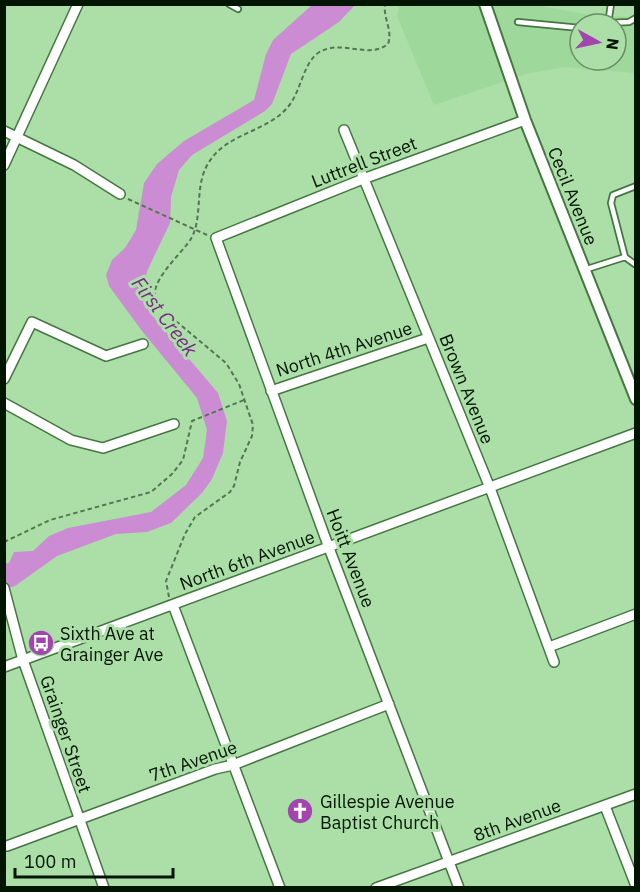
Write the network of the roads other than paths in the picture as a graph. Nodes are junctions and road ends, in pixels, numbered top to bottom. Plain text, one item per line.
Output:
1 (78, 4) edge
2 (229, 4) edge
3 (485, 4) edge
4 (238, 9) dead end
5 (518, 22) dead end
6 (568, 27) edge
7 (525, 120) junction
8 (344, 130) dead end
9 (4, 131) edge
10 (17, 137) junction
11 (4, 165) edge
12 (363, 179) junction
13 (636, 186) edge
14 (120, 194) dead end
15 (216, 238) joint
16 (625, 257) junction
17 (636, 265) edge
18 (584, 270) junction
19 (428, 338) junction
20 (143, 344) dead end
21 (4, 379) edge
22 (271, 390) junction
23 (636, 399) edge
24 (4, 403) edge
25 (174, 424) dead end
26 (636, 433) edge
27 (490, 488) junction
28 (329, 548) junction
29 (4, 588) edge
30 (173, 605) junction
31 (636, 614) edge
32 (549, 647) junction
33 (23, 660) junction
34 (555, 662) dead end
35 (4, 667) edge
36 (390, 704) junction
37 (233, 765) junction
38 (636, 794) edge
39 (605, 806) junction
40 (79, 820) junction
41 (7, 846) dead end
42 (450, 861) junction
43 (636, 886) edge
44 (105, 888) edge
45 (280, 888) edge
46 (376, 888) edge
47 (459, 888) edge

1 - 10 street
2 - 4 lane
3 - 7 street, Cecil Avenue
5 - 6 lane
7 - 12 street, Luttrell Street
7 - 18 street, Cecil Avenue
8 - 12 street, Brown Avenue
9 - 10 street
10 - 11 street
10 - 14 street
12 - 15 street, Luttrell Street
12 - 19 street, Brown Avenue
13 - 16 lane
15 - 22 street, Hoitt Avenue
16 - 17 lane
16 - 18 lane
18 - 23 street, Cecil Avenue
19 - 22 street, North 4th Avenue
19 - 27 street, Brown Avenue
20 - 21 street
22 - 28 street, Hoitt Avenue
24 - 25 street
26 - 27 street, North 6th Avenue
27 - 28 street, North 6th Avenue
27 - 32 street, Brown Avenue
28 - 30 street, North 6th Avenue
28 - 36 street, Hoitt Avenue
29 - 33 street, Grainger Street
30 - 33 street, North 6th Avenue
30 - 37 street
31 - 32 street
32 - 34 street, Brown Avenue
33 - 35 street, North 6th Avenue
33 - 40 street, Grainger Street
36 - 37 street, 7th Avenue
36 - 42 street, Hoitt Avenue
37 - 40 street, 7th Avenue
37 - 45 street
38 - 39 street, 8th Avenue
39 - 42 street, 8th Avenue
39 - 43 street
40 - 41 street, 7th Avenue
40 - 44 street, Grainger Street
42 - 46 street, 8th Avenue
42 - 47 street, Hoitt Avenue

